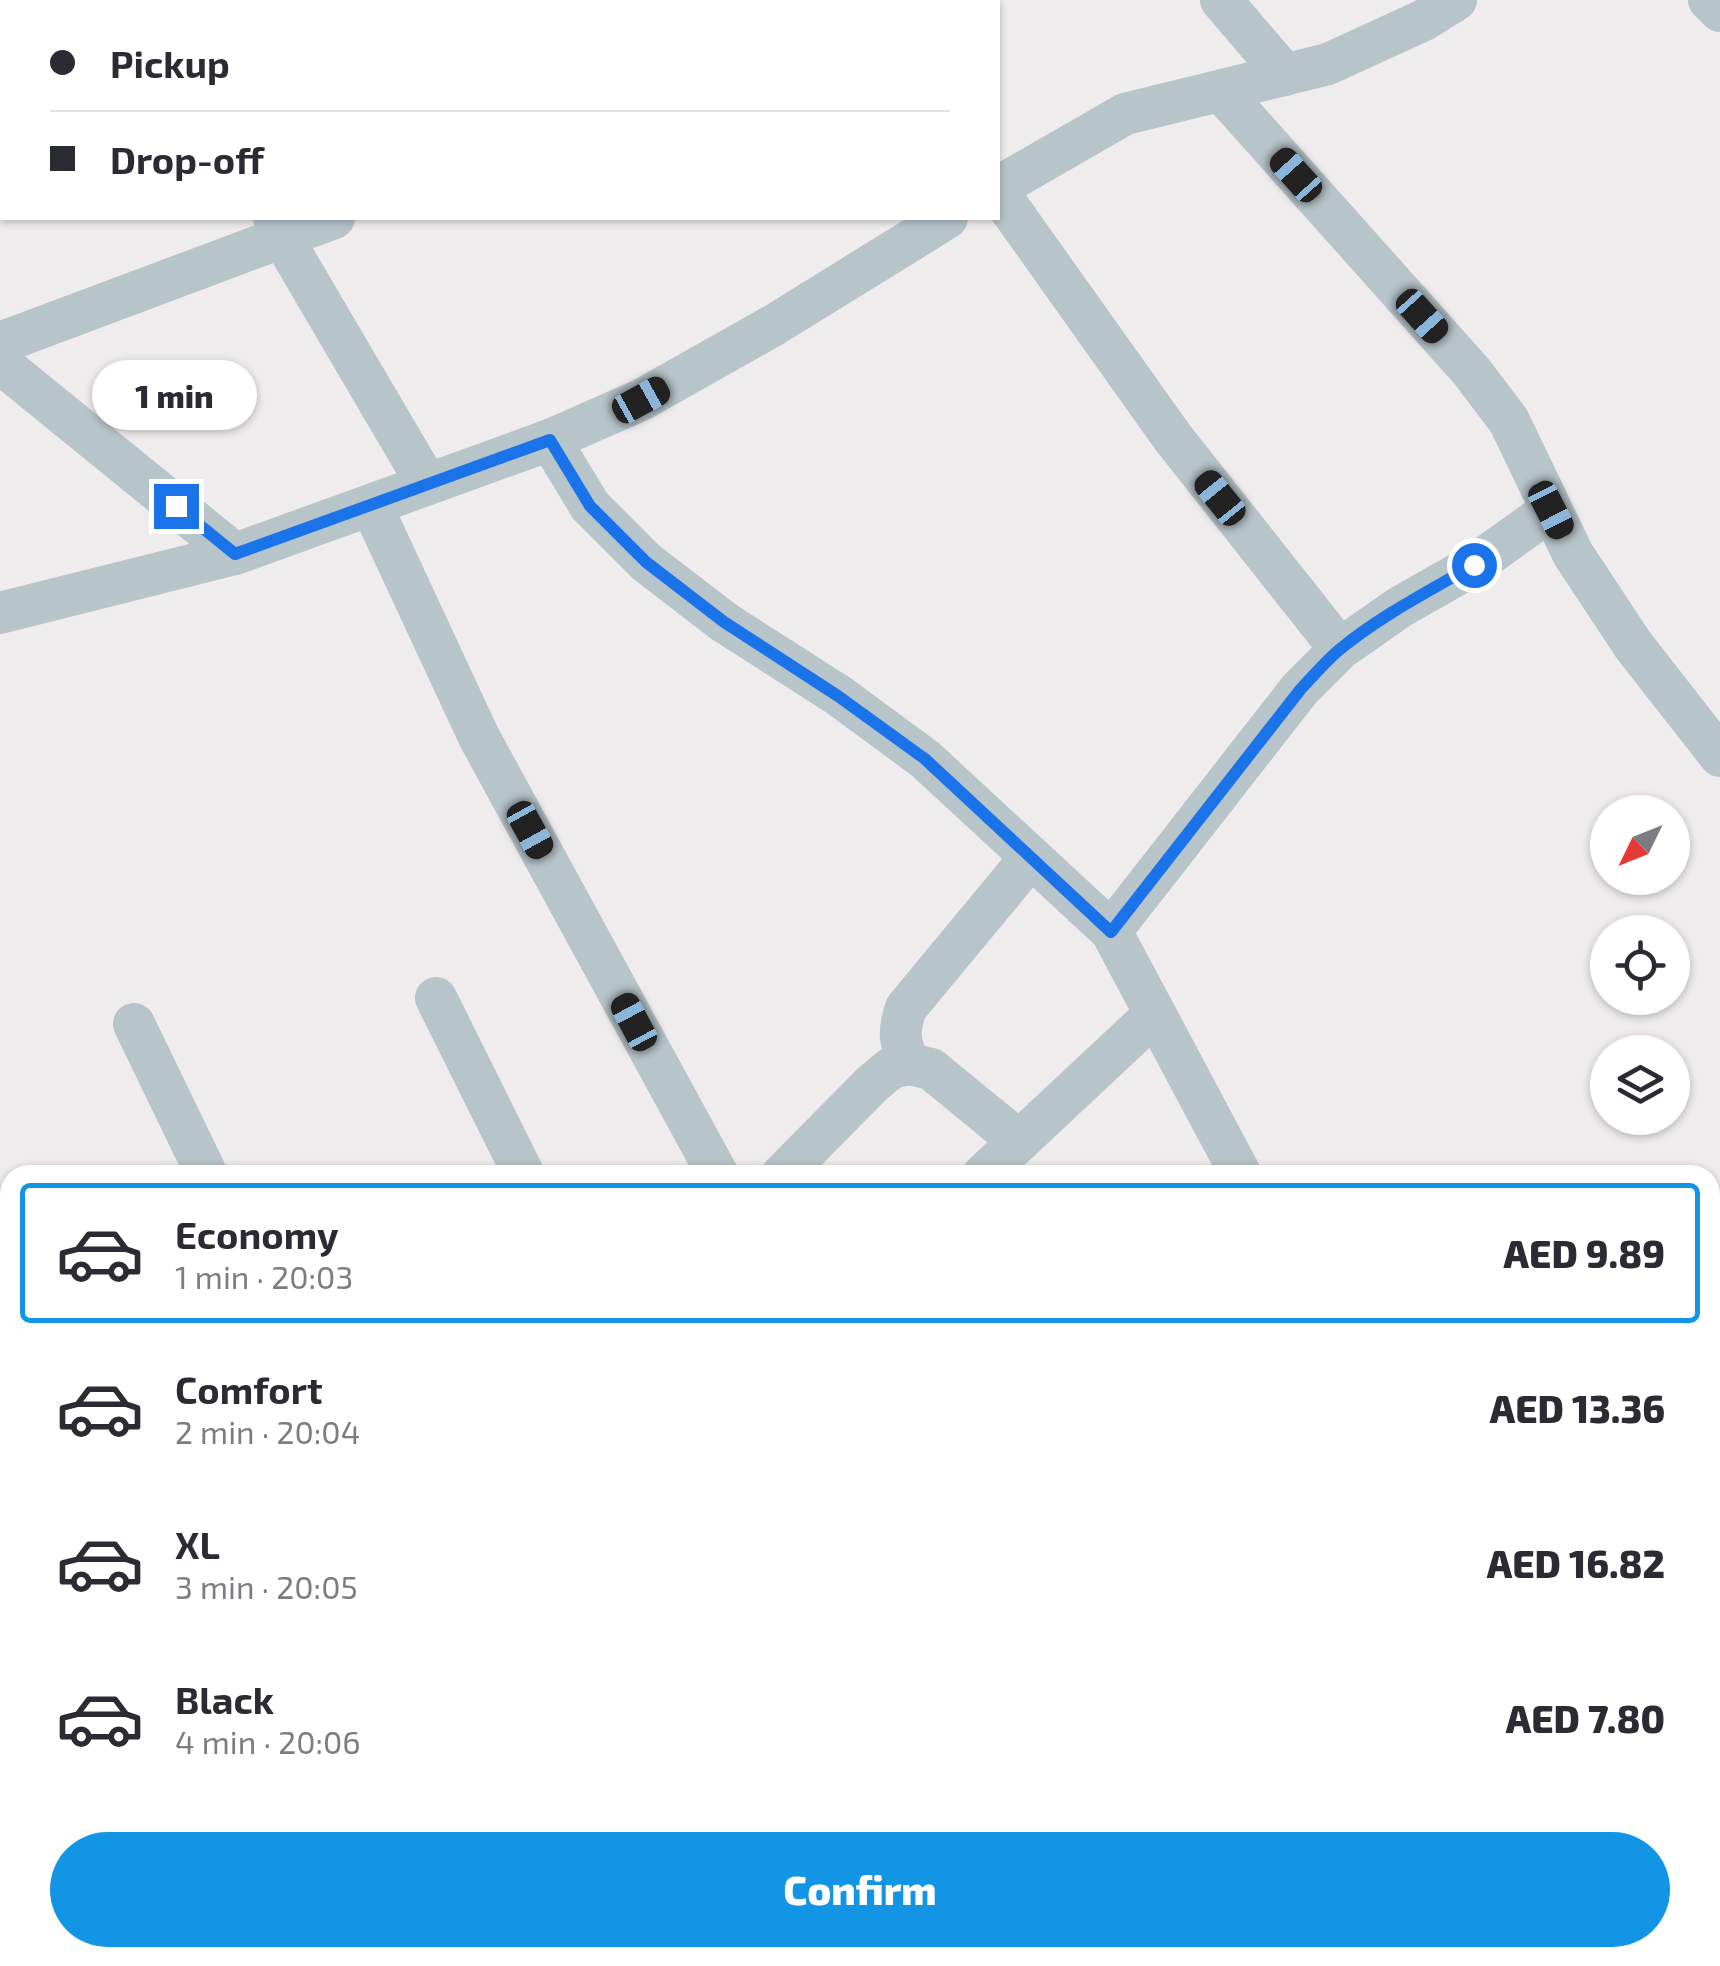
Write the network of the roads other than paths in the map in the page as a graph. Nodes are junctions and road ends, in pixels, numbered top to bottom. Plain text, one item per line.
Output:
1 (1221, 0) edge
2 (1456, 0) edge
3 (1709, 0) edge
4 (1720, 11) edge
5 (1285, 75) junction
6 (1220, 91) junction
7 (1000, 189) edge
8 (1000, 193) edge
9 (322, 220) edge
10 (945, 220) edge
11 (278, 227) edge
12 (0, 344) edge
13 (0, 363) edge
14 (550, 440) junction
15 (427, 484) junction
16 (371, 505) junction
17 (1551, 510) junction
18 (235, 554) junction
19 (0, 613) edge
20 (1340, 649) junction
21 (1720, 756) edge
22 (1031, 857) junction
23 (1111, 932) junction
24 (436, 998) dead end
25 (1154, 1015) junction
26 (134, 1024) dead end
27 (910, 1064) junction
28 (1019, 1141) junction
29 (202, 1165) edge
30 (519, 1165) edge
31 (713, 1165) edge
32 (792, 1165) edge
33 (994, 1165) edge
34 (1236, 1165) edge

1 - 5 street
2 - 5 street
3 - 4 street
5 - 6 street
6 - 7 street
6 - 17 street
8 - 20 street
9 - 11 street
10 - 14 street
11 - 12 street
11 - 15 street
13 - 18 street
14 - 15 street
14 - 22 street
15 - 16 street
16 - 18 street
16 - 31 street
17 - 20 street
17 - 21 street
18 - 19 street
20 - 23 street
22 - 23 street
22 - 27 street
23 - 25 street
24 - 30 street
25 - 28 street
25 - 34 street
26 - 29 street
27 - 28 street
27 - 32 street
28 - 33 street

